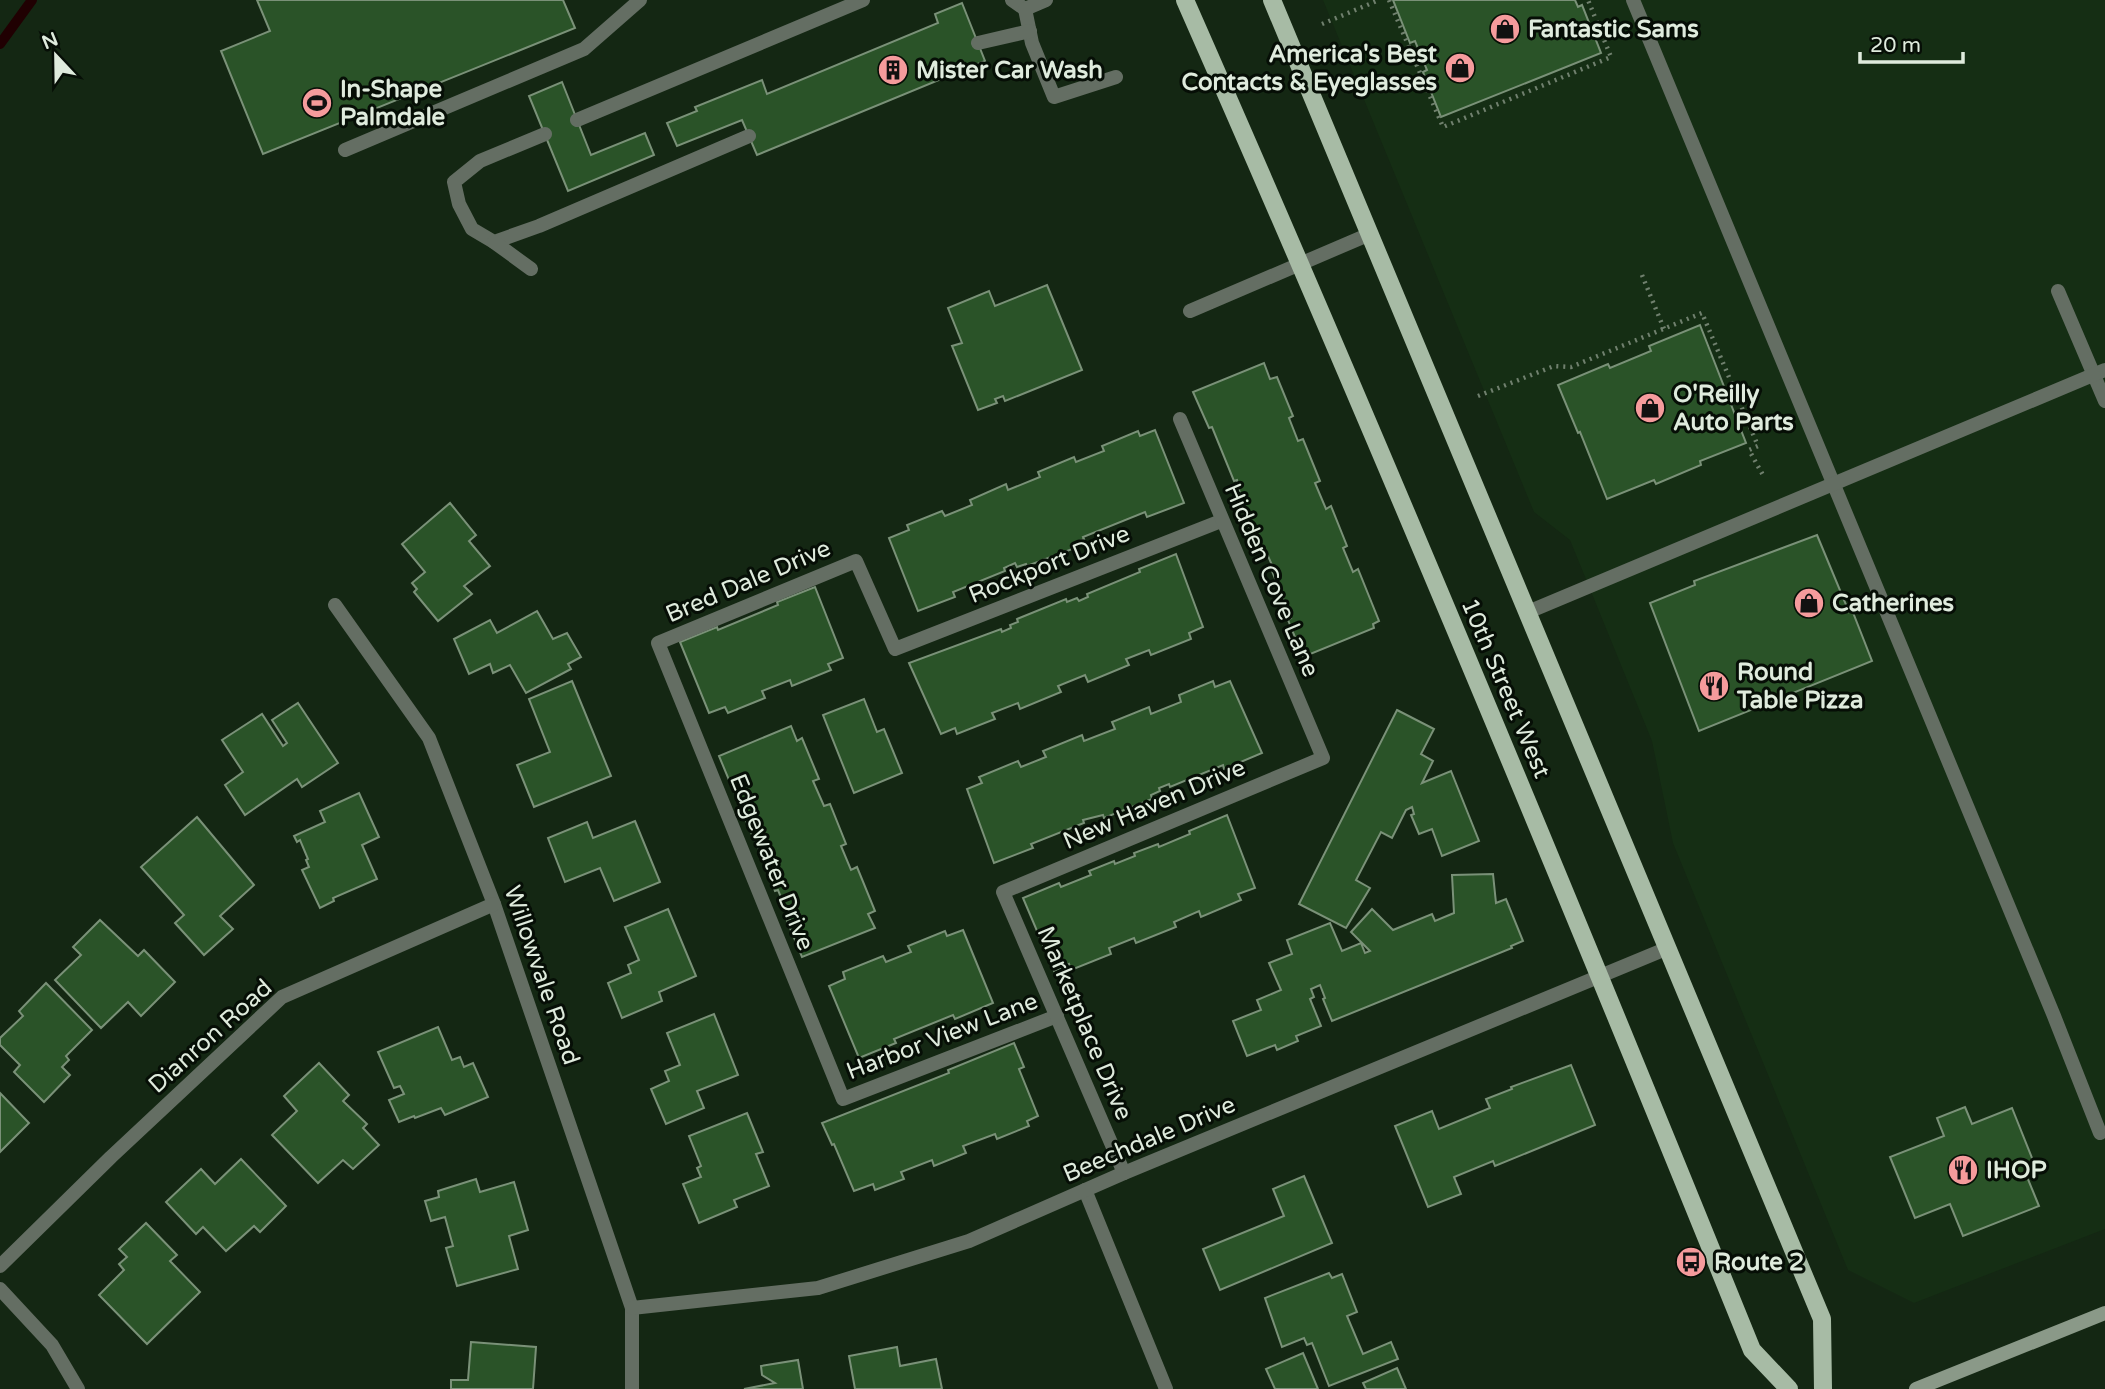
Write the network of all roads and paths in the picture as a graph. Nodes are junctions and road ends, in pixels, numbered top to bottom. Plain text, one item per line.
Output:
1 (640, 0) edge
2 (863, 0) edge
3 (1012, 0) edge
4 (1046, 0) edge
5 (1185, 0) edge
6 (1272, 0) edge
7 (1379, 0) edge
8 (1388, 0) edge
9 (1588, 0) edge
10 (1633, 0) edge
11 (1025, 9) junction
12 (1322, 24) dead end
13 (1030, 31) junction
14 (978, 44) dead end
15 (1116, 77) dead end
16 (577, 120) dead end
17 (545, 134) dead end
18 (749, 136) dead end
19 (345, 150) dead end
20 (1370, 234) junction
21 (494, 242) junction
22 (1301, 264) junction
23 (531, 269) dead end
24 (1642, 275) dead end
25 (2058, 291) dead end
26 (1190, 311) dead end
27 (1664, 329) junction
28 (2099, 372) edge
29 (1478, 396) dead end
30 (2105, 401) edge
31 (1180, 419) dead end
32 (1764, 477) dead end
33 (1833, 482) junction
34 (1221, 521) junction
35 (856, 561) joint
36 (335, 605) dead end
37 (1528, 612) junction
38 (658, 643) joint
39 (1323, 758) joint
40 (1003, 892) joint
41 (494, 904) junction
42 (1668, 948) junction
43 (1601, 976) junction
44 (1058, 1016) junction
45 (843, 1099) joint
46 (2100, 1133) dead end
47 (1124, 1173) junction
48 (1085, 1190) junction
49 (0, 1266) edge
50 (0, 1289) edge
51 (632, 1308) junction
52 (2105, 1312) edge
53 (78, 1389) edge
54 (632, 1389) edge
55 (1166, 1389) edge
56 (1789, 1389) edge
57 (1823, 1389) edge
58 (1916, 1389) edge

1 - 19 street
2 - 16 street
3 - 11 street
4 - 11 street
5 - 22 main road, 10th Street West
6 - 20 main road, 10th Street West
7 - 12 path
8 - 9 path
10 - 33 street
11 - 13 street
13 - 14 street
13 - 15 street
17 - 21 street
18 - 21 street
20 - 22 street
20 - 37 main road, 10th Street West
21 - 23 street
22 - 26 street
22 - 43 main road, 10th Street West
24 - 27 path
25 - 28 street
27 - 29 path
27 - 32 path
28 - 30 street
28 - 33 street
31 - 34 street, Hidden Cove Lane
33 - 37 street
33 - 46 street
34 - 35 street, Rockport Drive
34 - 39 street, Hidden Cove Lane
35 - 38 street, Bred Dale Drive
36 - 41 street, Willowvale Road
37 - 42 main road, 10th Street West
38 - 45 street, Edgewater Drive
39 - 40 street, New Haven Drive
40 - 44 street, Marketplace Drive
41 - 49 street, Dianron Road
41 - 51 street, Willowvale Road
42 - 43 street, Beechdale Drive
42 - 57 main road, 10th Street West
43 - 47 street, Beechdale Drive
43 - 56 main road, 10th Street West
44 - 45 street, Harbor View Lane
44 - 47 street, Marketplace Drive
47 - 48 street, Beechdale Drive
48 - 51 street, Beechdale Drive
48 - 55 street
50 - 53 street
51 - 54 street, Willowvale Road
52 - 58 main road

